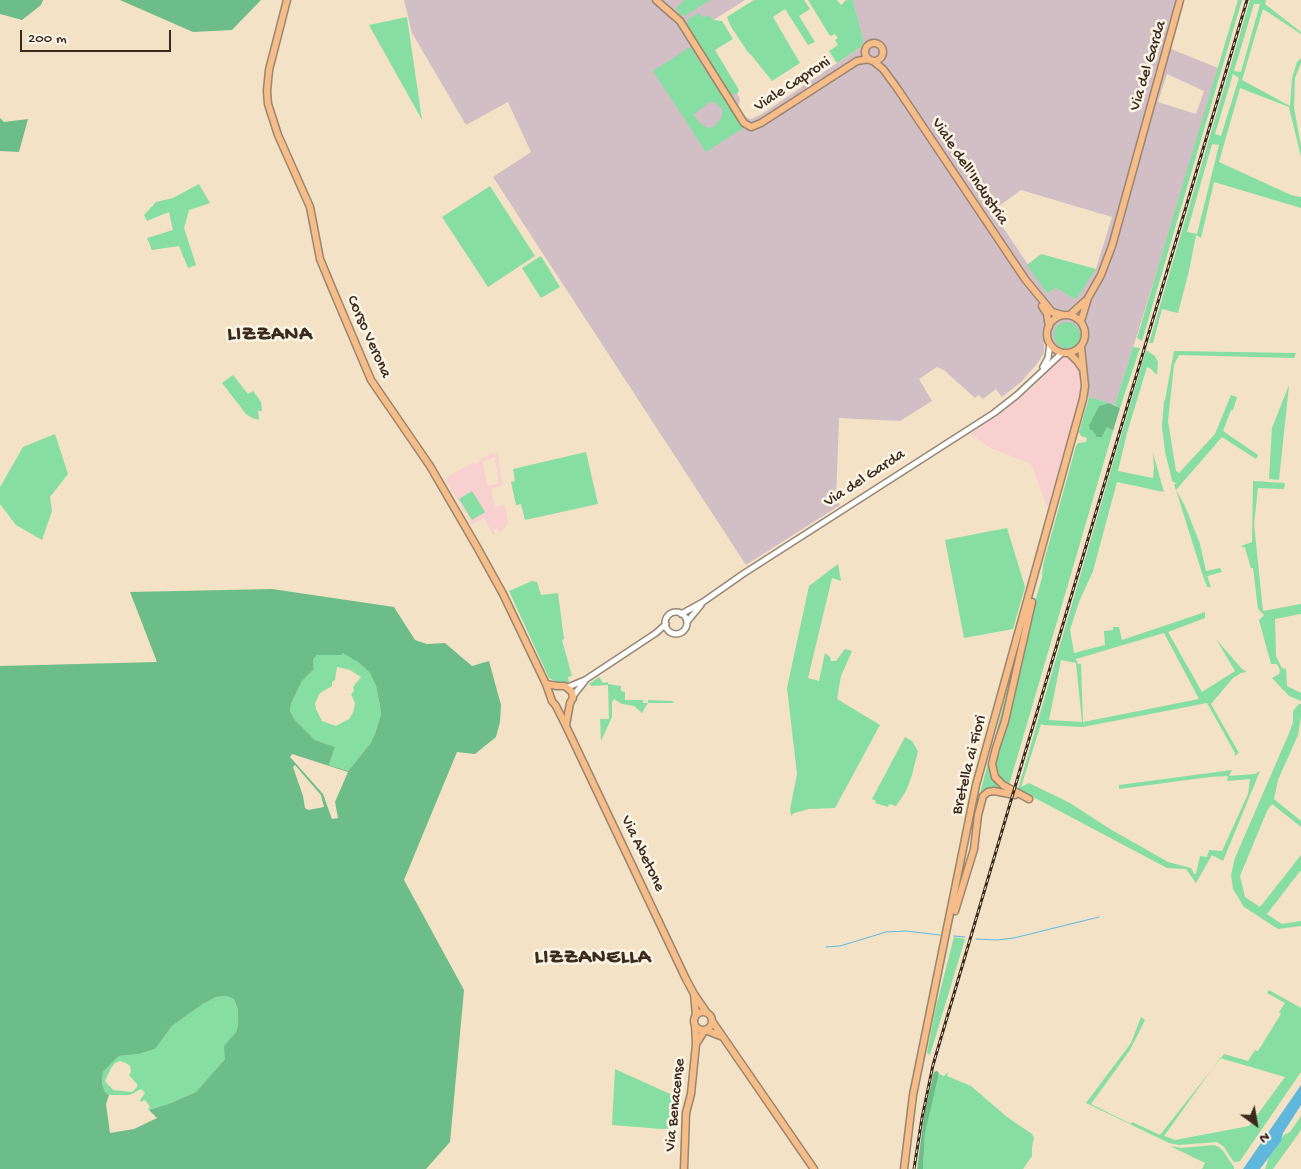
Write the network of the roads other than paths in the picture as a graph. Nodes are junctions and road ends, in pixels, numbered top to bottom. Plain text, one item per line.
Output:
1 (287, 0) edge
2 (656, 0) edge
3 (1181, 0) edge
4 (865, 50) junction
5 (882, 57) junction
6 (871, 60) junction
7 (857, 61) junction
8 (883, 69) junction
9 (1033, 289) junction
10 (1088, 298) junction
11 (1066, 315) junction
12 (1081, 322) junction
13 (1049, 327) junction
14 (1050, 344) junction
15 (1081, 347) junction
16 (1065, 353) junction
17 (1084, 374) junction
18 (1037, 375) junction
19 (1039, 563) junction
20 (703, 602) junction
21 (681, 614) junction
22 (687, 622) junction
23 (666, 624) junction
24 (669, 630) junction
25 (656, 633) junction
26 (585, 680) junction
27 (546, 684) junction
28 (557, 686) junction
29 (568, 687) junction
30 (551, 694) junction
31 (573, 696) junction
32 (570, 703) junction
33 (556, 706) junction
34 (566, 726) junction
35 (946, 938) junction
36 (694, 994) junction
37 (707, 1013) junction
38 (696, 1015) junction
39 (712, 1021) junction
40 (695, 1025) junction
41 (705, 1030) junction
42 (724, 1037) junction
43 (696, 1044) junction
44 (684, 1169) edge
45 (814, 1169) edge
46 (904, 1169) edge

1 - 27 main road, Corso Verona
2 - 7 main road, Viale Caproni
3 - 10 main road, Via del Garda
4 - 5 main road
4 - 6 main road
4 - 7 main road, Viale Caproni
5 - 6 main road, Viale Caproni
5 - 8 main road, Viale dell'Industria
6 - 7 main road, Viale Caproni
6 - 8 main road, Viale dell'Industria
8 - 9 main road, Viale dell'Industria
9 - 11 main road, Viale dell'Industria
9 - 13 main road, Viale dell'Industria
10 - 11 main road, Via del Garda
10 - 12 main road, Via del Garda
11 - 12 main road
11 - 13 main road, Via del Garda
12 - 15 main road, Via del Garda
13 - 14 main road, Via del Garda
14 - 16 main road
14 - 18 street, Via del Garda
15 - 16 main road, Via del Garda
15 - 17 main road, Bretella ai Fiori
16 - 17 main road
16 - 18 street, Via del Garda
17 - 19 main road, Bretella ai Fiori
18 - 20 street, Via del Garda
19 - 35 main road, Bretella ai Fiori
19 - 35 main road
20 - 21 street, Via del Garda
20 - 22 street, Via del Garda
21 - 22 street
21 - 23 street
22 - 24 street
23 - 24 street
23 - 25 street
24 - 25 street
25 - 26 street
26 - 29 street
26 - 31 street
27 - 28 main road
27 - 30 main road, Corso Verona
28 - 29 main road
28 - 30 main road
29 - 31 main road
30 - 33 main road
31 - 32 main road
32 - 33 main road
32 - 34 main road
33 - 34 main road, Via Abetone
34 - 36 main road, Via Abetone
35 - 46 main road, Bretella ai Fiori
36 - 37 main road
36 - 38 main road
37 - 38 main road
37 - 39 main road
38 - 40 main road
39 - 41 main road
39 - 42 main road
40 - 41 main road
40 - 43 main road, Via Benacense
41 - 42 main road
41 - 43 main road, Via Benacense
42 - 45 main road
43 - 44 main road, Via Benacense

